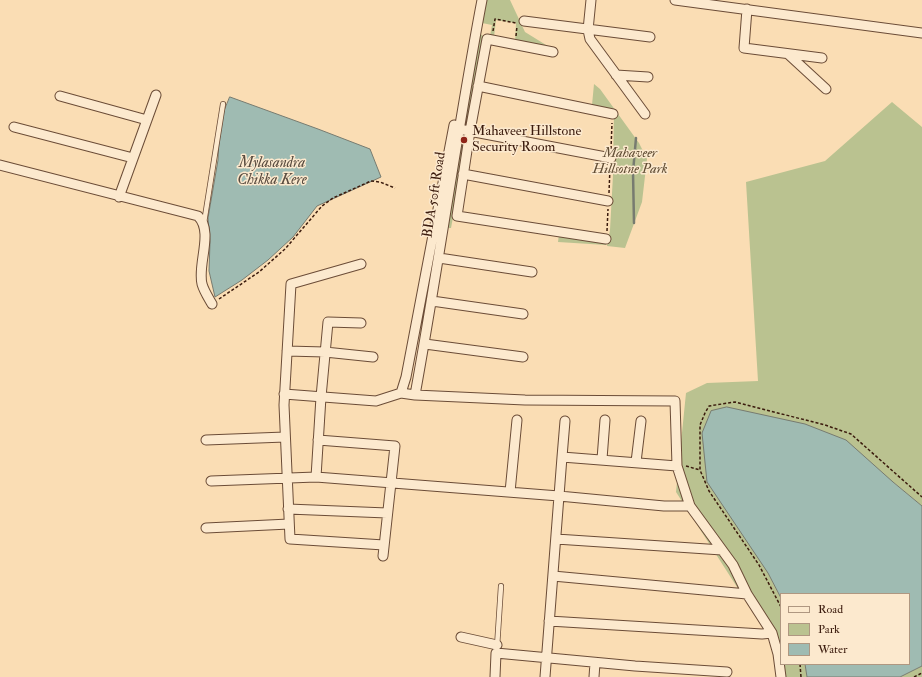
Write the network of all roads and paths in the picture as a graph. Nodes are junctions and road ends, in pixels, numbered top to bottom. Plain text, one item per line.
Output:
1 (476, 0) edge
2 (482, 0) edge
3 (591, 0) edge
4 (675, 0) edge
5 (747, 9) junction
6 (524, 21) dead end
7 (588, 30) junction
8 (922, 33) edge
9 (650, 37) dead end
10 (491, 39) junction
11 (515, 44) junction
12 (553, 52) dead end
13 (788, 54) junction
14 (822, 58) dead end
15 (616, 75) junction
16 (648, 77) dead end
17 (478, 86) junction
18 (826, 89) dead end
19 (156, 95) dead end
20 (60, 96) dead end
21 (223, 104) dead end
22 (612, 114) joint
23 (645, 114) dead end
24 (147, 120) junction
25 (14, 127) dead end
26 (456, 129) junction
27 (470, 131) junction
28 (133, 158) junction
29 (611, 158) junction
30 (0, 165) edge
31 (463, 174) junction
32 (395, 188) dead end
33 (120, 197) junction
34 (608, 201) junction
35 (204, 224) junction
36 (606, 239) joint
37 (439, 258) junction
38 (361, 264) dead end
39 (532, 272) dead end
40 (432, 301) junction
41 (212, 304) joint
42 (523, 314) dead end
43 (361, 323) dead end
44 (425, 344) junction
45 (287, 351) junction
46 (325, 352) junction
47 (373, 357) dead end
48 (523, 357) dead end
49 (401, 392) junction
50 (284, 394) junction
51 (416, 394) junction
52 (321, 397) junction
53 (517, 420) dead end
54 (605, 420) dead end
55 (565, 421) dead end
56 (640, 421) dead end
57 (285, 437) junction
58 (206, 440) dead end
59 (318, 440) junction
60 (562, 457) junction
61 (602, 459) junction
62 (636, 462) junction
63 (677, 465) junction
64 (700, 470) junction
65 (316, 477) junction
66 (287, 478) junction
67 (211, 481) dead end
68 (391, 483) junction
69 (510, 492) junction
70 (559, 496) junction
71 (922, 497) edge
72 (690, 506) junction
73 (288, 509) junction
74 (387, 513) junction
75 (289, 524) junction
76 (206, 528) dead end
77 (556, 539) junction
78 (384, 545) junction
79 (722, 550) junction
80 (383, 556) dead end
81 (553, 576) junction
82 (501, 586) dead end
83 (747, 594) junction
84 (780, 605) edge
85 (549, 621) junction
86 (772, 633) junction
87 (461, 636) dead end
88 (497, 649) junction
89 (546, 658) junction
90 (595, 663) junction
91 (800, 665) edge
92 (727, 672) dead end
93 (922, 673) edge
94 (495, 677) edge
95 (545, 677) edge
96 (594, 677) edge
97 (781, 677) edge
98 (801, 677) edge
99 (914, 677) edge

1 - 26 street, BDA 50ft Road
2 - 26 street, BDA 50ft Road
3 - 7 street
4 - 5 street
5 - 8 street
5 - 13 street
6 - 7 street
7 - 9 street
7 - 15 street
10 - 11 street
10 - 11 path
10 - 17 street
11 - 12 street
13 - 14 street
13 - 18 street
15 - 16 street
15 - 23 street
17 - 22 street
17 - 27 street
19 - 24 street
20 - 24 street
21 - 35 lane
22 - 29 path
24 - 28 street
25 - 28 street
26 - 27 street
26 - 37 street, BDA 50ft Road
26 - 49 street, BDA 50ft Road
27 - 29 street
27 - 31 street
28 - 33 street
29 - 34 path
30 - 33 street
31 - 34 street
31 - 36 street
32 - 41 path
33 - 35 street
34 - 36 path
35 - 41 street
37 - 39 street
37 - 40 street, BDA 50ft Road
38 - 45 street
40 - 42 street
40 - 44 street, BDA 50ft Road
43 - 46 street
44 - 48 street
44 - 51 street, BDA 50ft Road
45 - 46 street
45 - 50 street
46 - 47 street
46 - 52 street
49 - 51 street
49 - 52 street
50 - 52 street
50 - 57 street
51 - 63 street
52 - 59 street
53 - 69 street
54 - 61 street
55 - 60 street
56 - 62 street
57 - 58 street
57 - 66 street
59 - 65 street
59 - 68 street
60 - 61 street
60 - 70 street
61 - 62 street
62 - 63 street
63 - 64 path
63 - 72 street
64 - 71 path
64 - 84 path
65 - 66 street
65 - 68 street
66 - 67 street
66 - 73 street
68 - 69 street
68 - 74 street
69 - 70 street
70 - 72 street
70 - 77 street
72 - 79 street
73 - 74 street
73 - 75 street
74 - 78 street
75 - 76 street
75 - 78 street
77 - 79 street
77 - 81 street
78 - 80 street
79 - 83 street
81 - 83 street
81 - 85 street
82 - 88 lane
83 - 86 street
85 - 86 street
85 - 89 street
86 - 97 street
87 - 88 street
88 - 89 street
88 - 94 street
89 - 90 street
89 - 95 street
90 - 92 street
90 - 96 street
91 - 98 path
93 - 99 path

